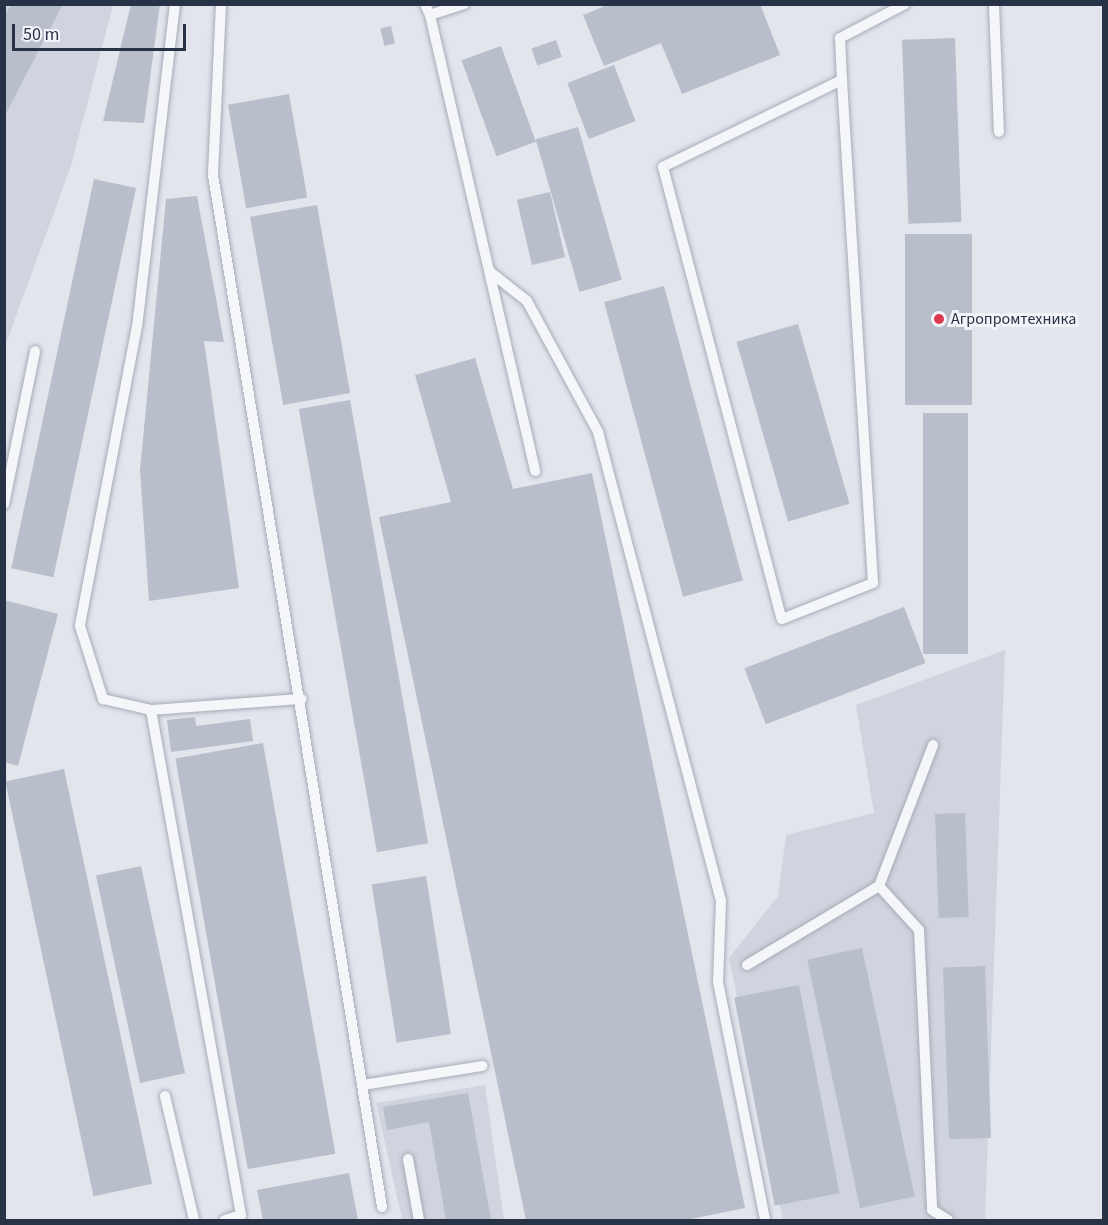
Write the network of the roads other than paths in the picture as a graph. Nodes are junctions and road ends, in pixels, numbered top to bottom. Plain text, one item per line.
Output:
1 (175, 4) edge
2 (221, 4) edge
3 (464, 4) edge
4 (904, 4) edge
5 (994, 4) edge
6 (428, 10) edge
7 (842, 80) junction
8 (999, 132) dead end
9 (489, 272) junction
10 (34, 351) dead end
11 (535, 471) dead end
12 (4, 504) edge
13 (302, 699) junction
14 (152, 710) junction
15 (933, 745) dead end
16 (879, 886) junction
17 (747, 965) dead end
18 (482, 1066) dead end
19 (363, 1085) junction
20 (165, 1096) dead end
21 (408, 1159) dead end
22 (382, 1207) dead end
23 (194, 1221) edge
24 (225, 1221) edge
25 (419, 1221) edge
26 (765, 1221) edge
27 (948, 1221) edge

1 - 14 lane
2 - 13 lane
3 - 6 lane
4 - 7 lane
5 - 8 lane
6 - 9 lane
7 - 7 lane
9 - 11 lane
9 - 26 lane
10 - 12 lane
13 - 14 lane
13 - 19 lane
14 - 24 lane
15 - 16 lane
16 - 17 lane
16 - 27 lane
18 - 19 lane
19 - 22 lane
20 - 23 lane
21 - 25 lane

